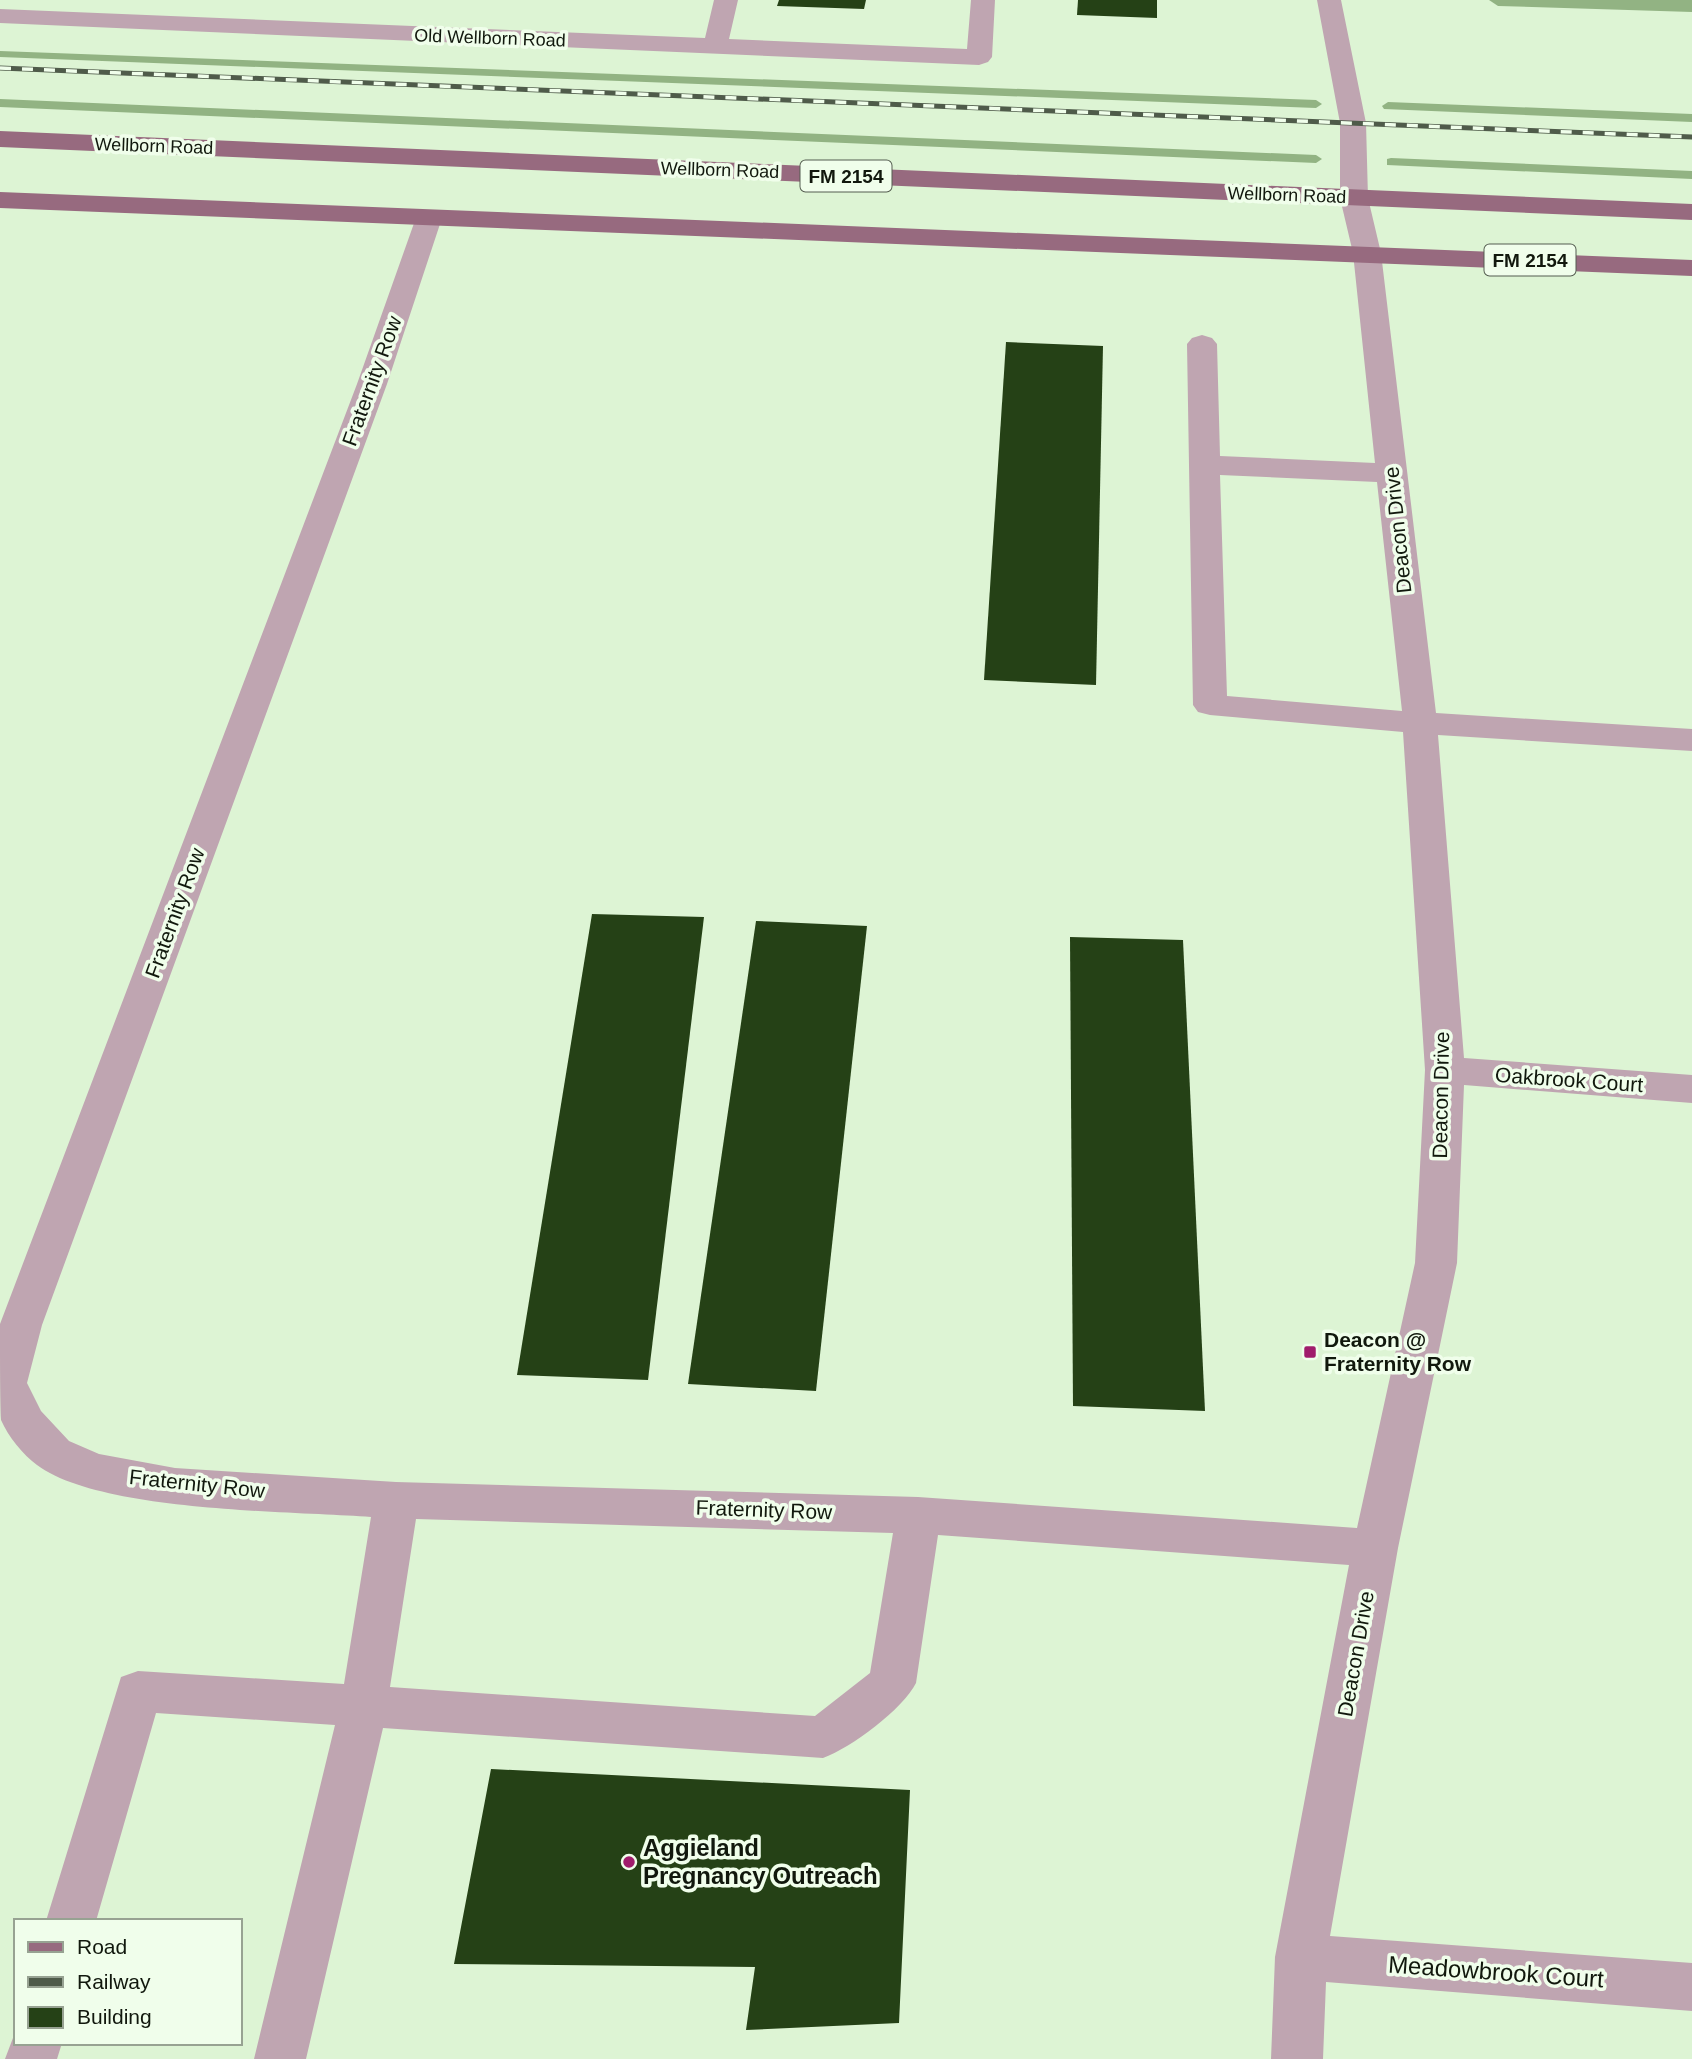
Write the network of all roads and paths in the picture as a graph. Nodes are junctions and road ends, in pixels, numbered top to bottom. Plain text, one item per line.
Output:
1 (222, 0) edge
2 (726, 0) edge
3 (983, 0) edge
4 (1329, 0) edge
5 (0, 16) edge
6 (209, 27) junction
7 (715, 47) junction
8 (0, 139) edge
9 (1354, 198) junction
10 (0, 200) edge
11 (1692, 212) edge
12 (428, 218) junction
13 (1367, 253) junction
14 (1692, 268) edge
15 (1202, 344) dead end
16 (1206, 465) junction
17 (1392, 473) junction
18 (1420, 723) junction
19 (1692, 740) edge
20 (1445, 1070) junction
21 (1692, 1089) edge
22 (396, 1500) junction
23 (918, 1515) junction
24 (1375, 1548) junction
25 (364, 1705) junction
26 (72, 1919) edge
27 (1301, 1957) junction
28 (1692, 1987) edge
29 (280, 2059) edge
30 (1297, 2059) edge

1 - 6 street
2 - 7 street
3 - 7 street, Old Wellborn Road
4 - 9 street, Deacon Drive
5 - 6 street, Old Wellborn Road
6 - 7 street, Old Wellborn Road
8 - 9 main road, Wellborn Road / FM 2154
9 - 11 main road, Wellborn Road / FM 2154
9 - 13 street, Deacon Drive
10 - 12 main road, FM 2154
12 - 13 main road, FM 2154
12 - 22 street, Fraternity Row
13 - 14 main road, FM 2154
13 - 17 street, Deacon Drive
15 - 16 street
16 - 17 street
16 - 18 street
17 - 18 street, Deacon Drive
18 - 19 street
18 - 20 street, Deacon Drive
20 - 21 street, Oakbrook Court
20 - 24 street, Deacon Drive
22 - 23 street, Fraternity Row
22 - 25 street
23 - 24 street, Fraternity Row
23 - 25 street
24 - 27 street, Deacon Drive
25 - 26 street
25 - 29 street
27 - 28 street, Meadowbrook Court
27 - 30 street, Deacon Drive

